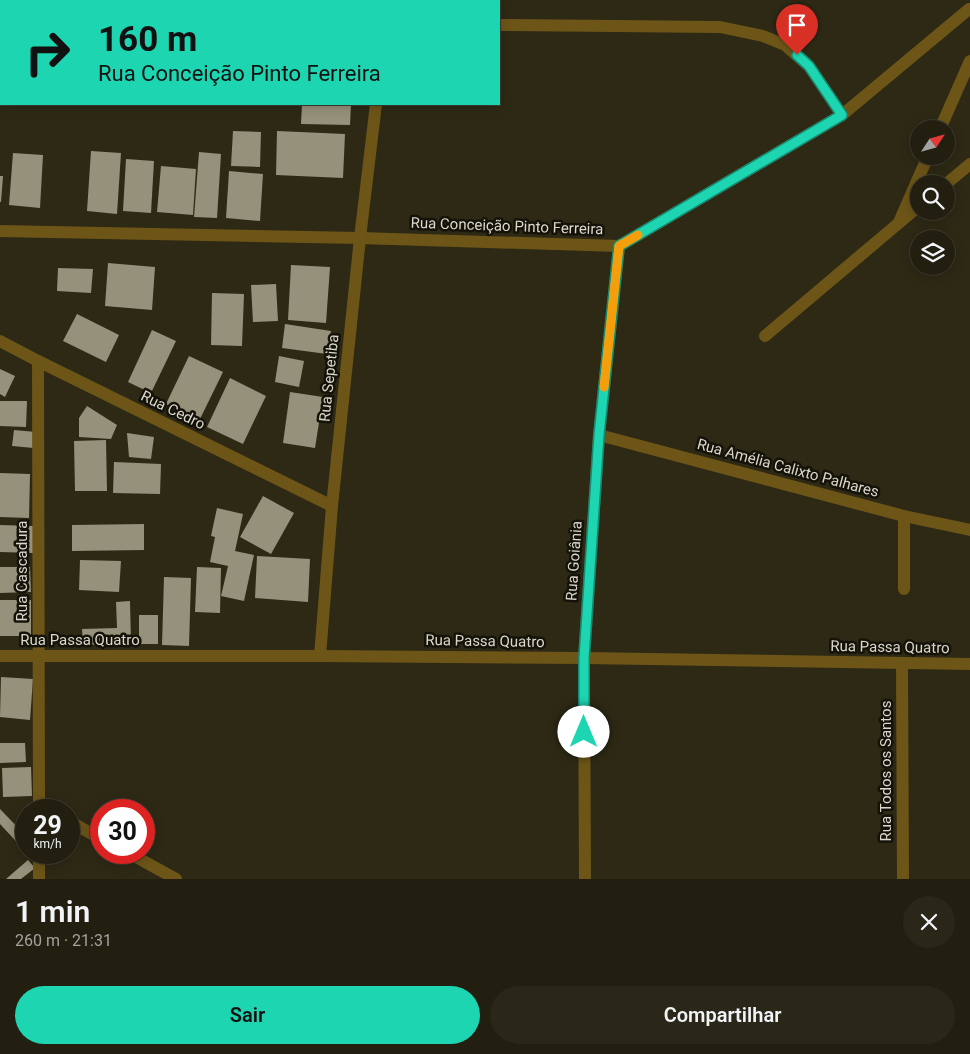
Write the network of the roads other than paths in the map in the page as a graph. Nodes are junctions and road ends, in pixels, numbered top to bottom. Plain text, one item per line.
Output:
1 (967, 8) edge
2 (500, 25) edge
3 (970, 61) edge
4 (376, 105) edge
5 (842, 115) junction
6 (944, 120) edge
7 (970, 164) edge
8 (924, 165) edge
9 (955, 176) edge
10 (910, 213) edge
11 (899, 222) junction
12 (0, 231) edge
13 (360, 238) junction
14 (619, 246) junction
15 (765, 336) dead end
16 (0, 341) edge
17 (38, 362) junction
18 (599, 435) junction
19 (332, 506) junction
20 (904, 516) junction
21 (970, 530) edge
22 (904, 589) dead end
23 (0, 656) edge
24 (38, 656) junction
25 (320, 656) junction
26 (584, 658) junction
27 (902, 664) junction
28 (970, 664) edge
29 (42, 799) edge
30 (39, 864) edge
31 (149, 864) edge
32 (39, 879) edge
33 (176, 879) edge
34 (585, 879) edge
35 (903, 879) edge

1 - 5 street, Rua Conceição Pinto Ferreira
2 - 5 street
3 - 6 street
4 - 13 street, Rua Sepetiba
5 - 14 street, Rua Conceição Pinto Ferreira
7 - 9 street
8 - 11 street
10 - 11 street
11 - 15 street
12 - 13 street, Rua Conceição Pinto Ferreira
13 - 14 street, Rua Conceição Pinto Ferreira
13 - 19 street, Rua Sepetiba
14 - 18 street, Rua Goiânia
16 - 17 street, Rua Cedro
17 - 19 street, Rua Cedro
17 - 24 street, Rua Cascadura
18 - 20 street, Rua Amélia Calixto Palhares
18 - 26 street, Rua Goiânia
19 - 25 street, Rua Sepetiba
20 - 21 street, Rua Amélia Calixto Palhares
20 - 22 street
23 - 24 street, Rua Passa Quatro
24 - 25 street, Rua Passa Quatro
24 - 29 street, Rua Cascadura
25 - 26 street, Rua Passa Quatro
26 - 27 street, Rua Passa Quatro
26 - 34 street, Rua Goiânia
27 - 28 street, Rua Passa Quatro
27 - 35 street, Rua Todos os Santos
30 - 32 street
31 - 33 street

